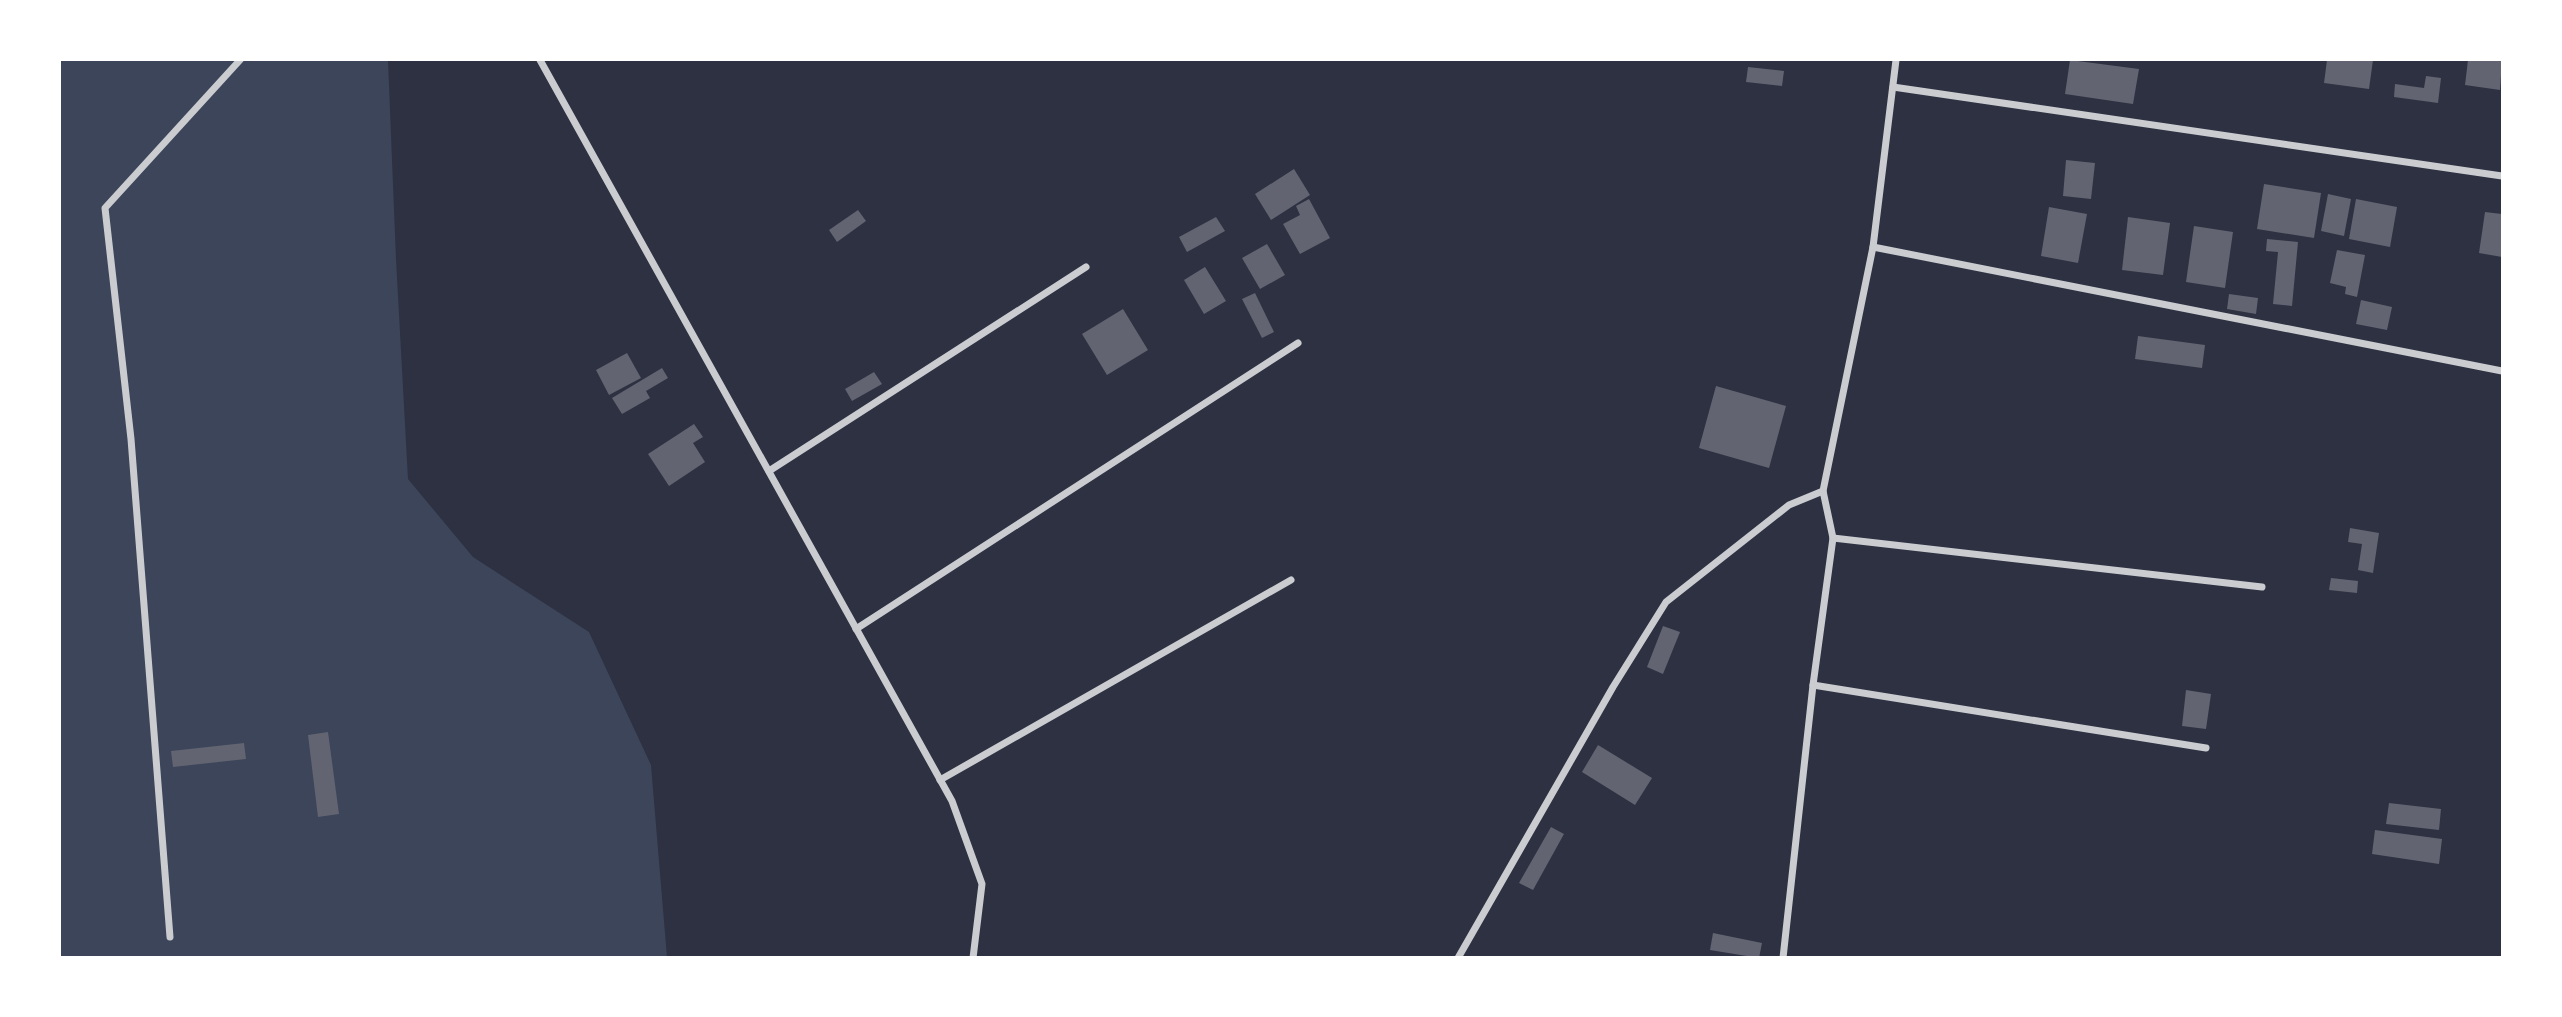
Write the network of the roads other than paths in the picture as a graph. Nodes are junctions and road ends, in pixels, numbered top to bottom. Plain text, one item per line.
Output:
1 (240, 60) edge
2 (540, 60) edge
3 (1896, 60) edge
4 (1893, 87) junction
5 (2502, 176) edge
6 (1873, 247) junction
7 (1086, 267) dead end
8 (1298, 344) dead end
9 (2502, 370) edge
10 (769, 471) junction
11 (1823, 491) junction
12 (1833, 538) junction
13 (1291, 580) dead end
14 (2262, 587) dead end
15 (856, 629) junction
16 (1813, 685) junction
17 (2206, 748) dead end
18 (940, 780) junction
19 (170, 937) dead end
20 (973, 957) edge
21 (1458, 957) edge
22 (1783, 957) edge

1 - 19 street
2 - 10 street
3 - 4 street
4 - 5 street
4 - 6 street
6 - 9 street
6 - 11 street
7 - 10 street
8 - 15 street
10 - 15 street
11 - 12 street
11 - 21 street
12 - 14 street
12 - 16 street
13 - 18 street
15 - 18 street
16 - 17 street
16 - 22 street
18 - 20 street

